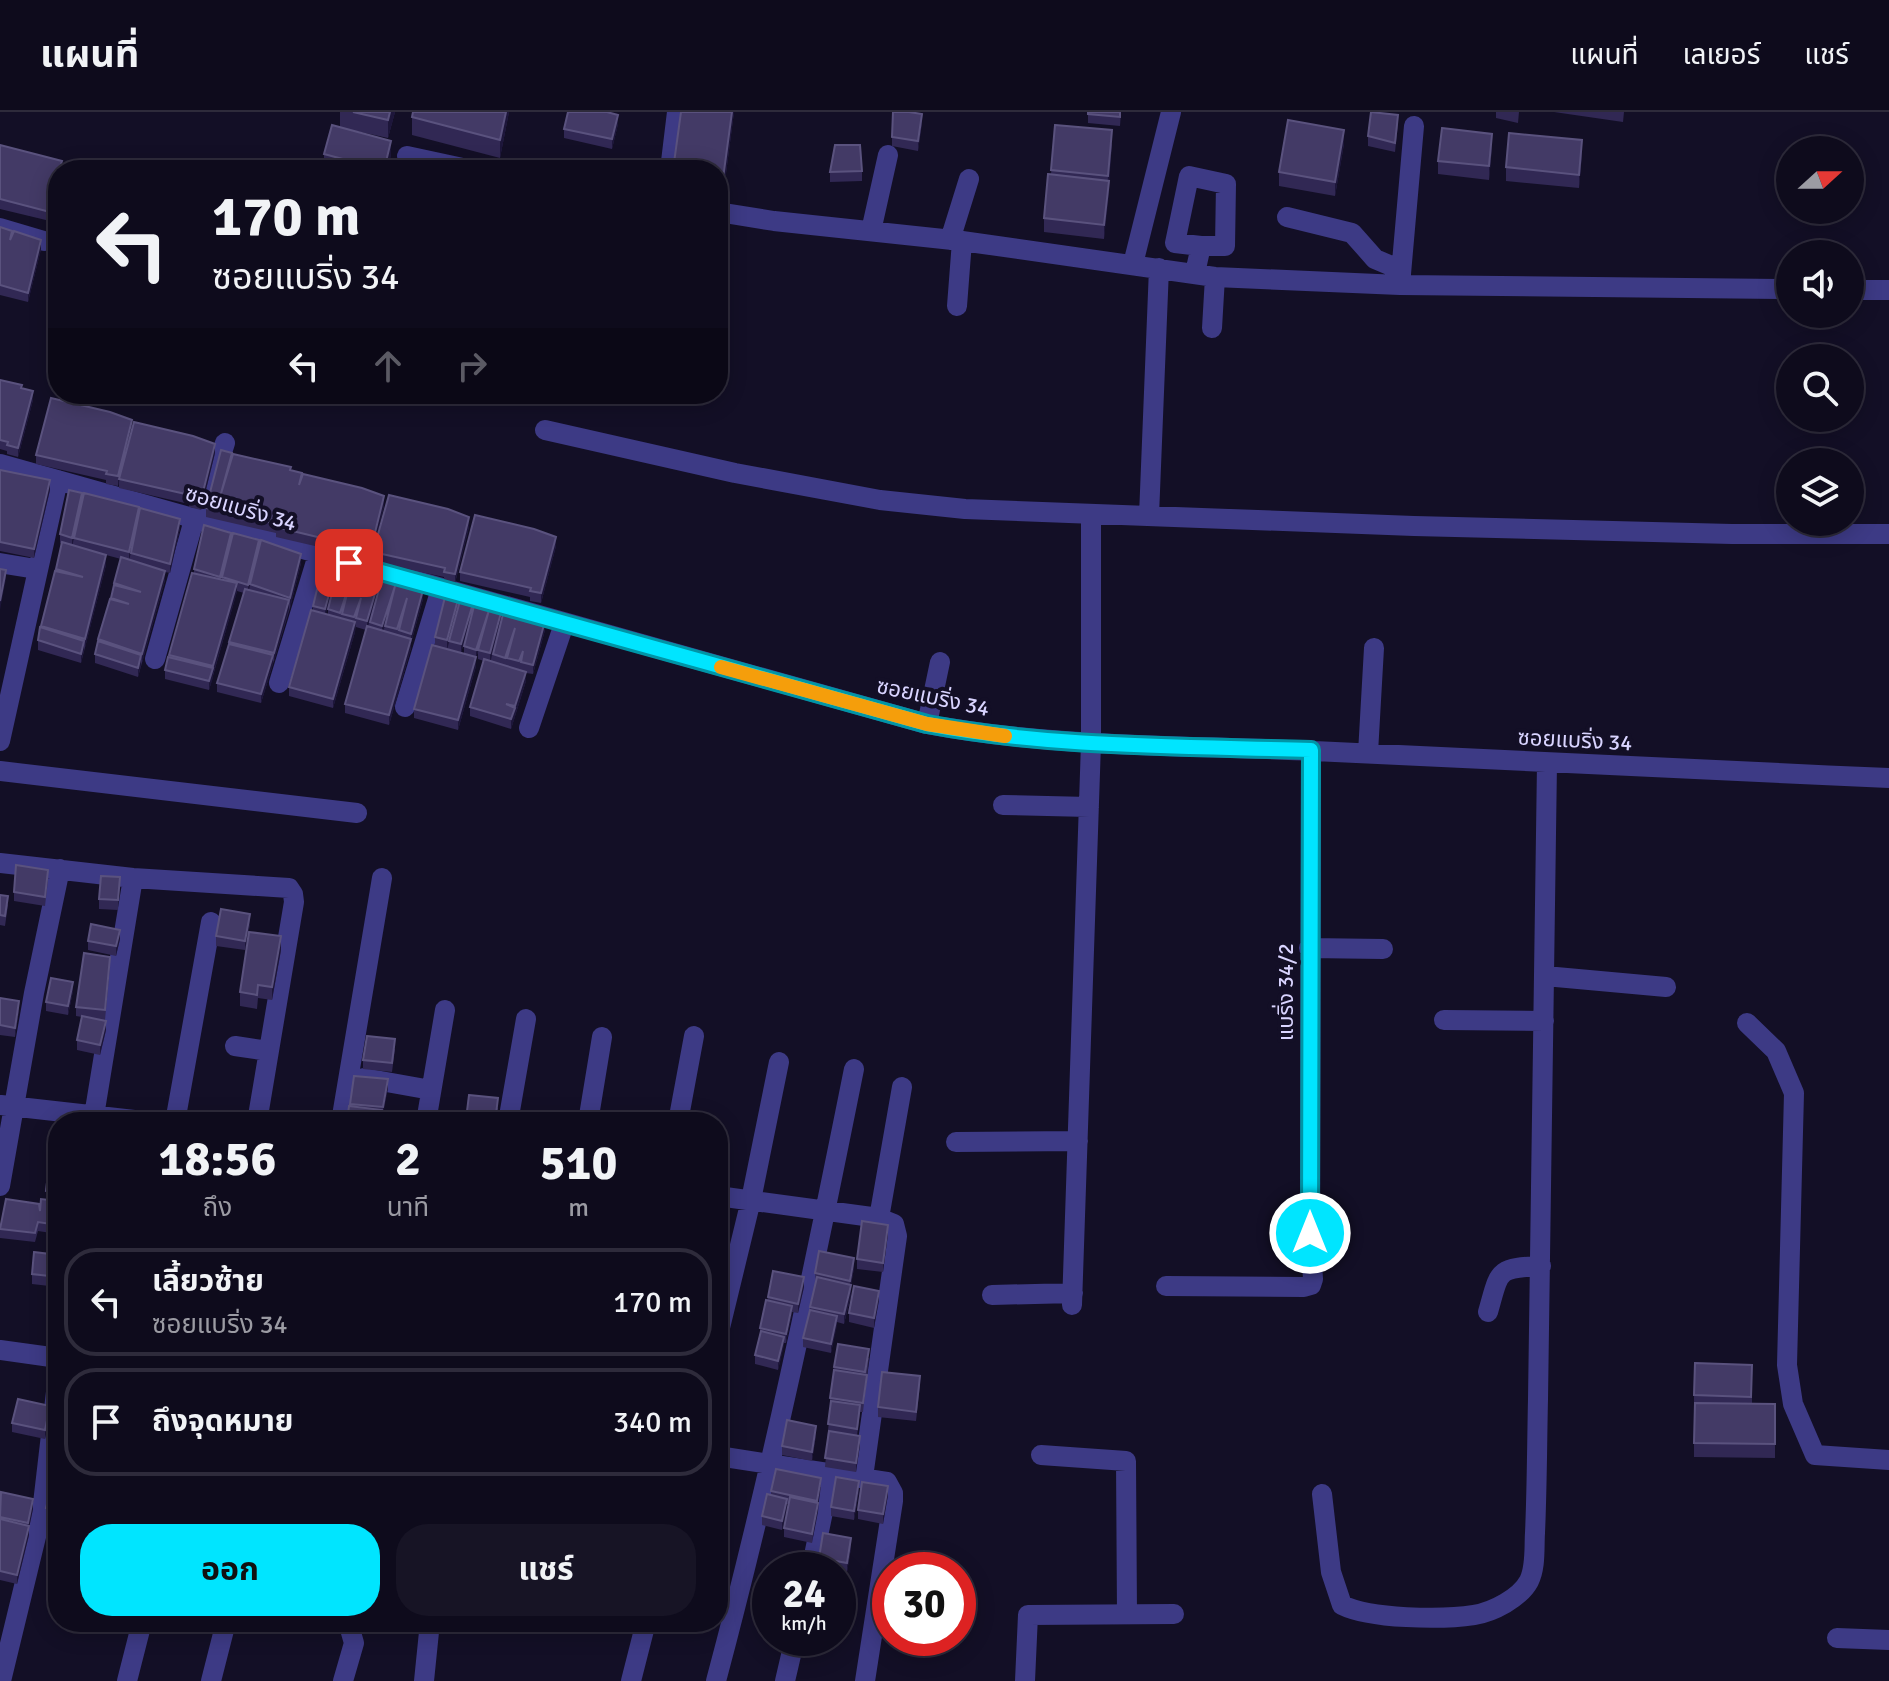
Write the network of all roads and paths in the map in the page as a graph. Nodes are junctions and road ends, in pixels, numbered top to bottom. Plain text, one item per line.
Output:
1 (677, 112) edge
2 (1171, 112) edge
3 (1414, 126) dead end
4 (888, 155) dead end
5 (407, 156) dead end
6 (426, 160) edge
7 (671, 160) edge
8 (969, 179) dead end
9 (728, 214) edge
10 (1287, 217) dead end
11 (0, 228) edge
12 (871, 231) junction
13 (956, 240) junction
14 (44, 241) edge
15 (1201, 246) dead end
16 (1133, 264) junction
17 (1159, 268) junction
18 (1205, 275) junction
19 (1401, 278) junction
20 (1776, 289) edge
21 (1864, 290) edge
22 (1889, 290) edge
23 (957, 306) dead end
24 (1212, 328) dead end
25 (545, 430) dead end
26 (225, 443) dead end
27 (0, 464) edge
28 (58, 480) junction
29 (1091, 515) junction
30 (1149, 516) junction
31 (197, 521) junction
32 (1889, 534) edge
33 (318, 555) junction
34 (0, 563) edge
35 (36, 569) junction
36 (441, 589) junction
37 (564, 624) junction
38 (1374, 648) dead end
39 (155, 659) dead end
40 (940, 662) dead end
41 (279, 683) dead end
42 (405, 707) dead end
43 (927, 724) junction
44 (529, 728) dead end
45 (0, 741) edge
46 (1091, 743) junction
47 (1311, 750) junction
48 (1368, 753) junction
49 (1547, 763) junction
50 (0, 771) edge
51 (1889, 778) edge
52 (1003, 805) dead end
53 (1089, 807) junction
54 (357, 813) dead end
55 (0, 863) edge
56 (60, 869) junction
57 (133, 878) junction
58 (382, 878) dead end
59 (211, 922) dead end
60 (1309, 948) junction
61 (1383, 949) dead end
62 (1545, 976) junction
63 (1666, 987) dead end
64 (445, 1010) dead end
65 (526, 1019) dead end
66 (1444, 1020) dead end
67 (1544, 1021) junction
68 (1747, 1023) dead end
69 (694, 1036) dead end
70 (602, 1037) dead end
71 (235, 1046) dead end
72 (268, 1051) junction
73 (779, 1062) dead end
74 (854, 1069) dead end
75 (349, 1076) junction
76 (902, 1087) dead end
77 (431, 1090) junction
78 (6, 1106) edge
79 (48, 1112) edge
80 (95, 1112) edge
81 (177, 1112) edge
82 (259, 1112) edge
83 (343, 1112) edge
84 (428, 1112) edge
85 (510, 1112) edge
86 (590, 1112) edge
87 (680, 1112) edge
88 (1078, 1141) junction
89 (956, 1142) dead end
90 (0, 1186) edge
91 (728, 1197) edge
92 (751, 1200) junction
93 (826, 1211) junction
94 (879, 1218) junction
95 (1541, 1266) junction
96 (1166, 1286) dead end
97 (728, 1295) edge
98 (992, 1295) dead end
99 (1488, 1312) dead end
100 (0, 1350) edge
101 (48, 1357) edge
102 (1041, 1455) dead end
103 (728, 1458) edge
104 (1889, 1460) edge
105 (48, 1461) edge
106 (769, 1465) junction
107 (831, 1473) junction
108 (863, 1477) junction
109 (1322, 1494) dead end
110 (815, 1552) edge
111 (1127, 1614) junction
112 (1174, 1614) dead end
113 (139, 1632) edge
114 (223, 1632) edge
115 (351, 1632) edge
116 (429, 1632) edge
117 (643, 1632) edge
118 (1837, 1638) dead end
119 (1889, 1640) edge
120 (791, 1656) edge
121 (1, 1681) edge
122 (127, 1681) edge
123 (211, 1681) edge
124 (343, 1681) edge
125 (424, 1681) edge
126 (631, 1681) edge
127 (716, 1681) edge
128 (785, 1681) edge
129 (865, 1681) edge
130 (1025, 1681) edge

1 - 7 street
2 - 16 street
3 - 19 street
4 - 12 street
5 - 6 street
8 - 13 street
9 - 12 street
10 - 19 street
11 - 14 street
12 - 13 street
13 - 16 street
13 - 23 street
15 - 18 street
16 - 17 street
17 - 18 street
17 - 30 street
18 - 19 street
18 - 24 street
19 - 20 street
21 - 22 street
25 - 29 street
26 - 31 street
27 - 28 street, ซอยแบริ่ง 34
28 - 31 street, ซอยแบริ่ง 34
28 - 35 street
29 - 30 street
29 - 46 street
30 - 32 street
31 - 33 street, ซอยแบริ่ง 34
31 - 39 street
33 - 36 street, ซอยแบริ่ง 34
33 - 41 street
34 - 35 street
35 - 45 street
36 - 37 street, ซอยแบริ่ง 34
36 - 42 street
37 - 43 street, ซอยแบริ่ง 34
37 - 44 street
38 - 48 street
40 - 43 street
43 - 46 street, ซอยแบริ่ง 34
46 - 47 street, ซอยแบริ่ง 34
46 - 53 street
47 - 48 street, ซอยแบริ่ง 34
47 - 60 street, แบริ่ง 34/2
48 - 49 street, ซอยแบริ่ง 34
49 - 51 street, ซอยแบริ่ง 34
49 - 62 street
50 - 54 street
52 - 53 street
53 - 88 street
55 - 56 street
56 - 57 street
56 - 78 street
57 - 72 street
57 - 80 street
58 - 75 street
59 - 81 street
60 - 61 street
60 - 96 street, แบริ่ง 34/2
62 - 63 street
62 - 67 street
64 - 77 street
65 - 85 street
66 - 67 street
67 - 95 street
68 - 104 street
69 - 87 street
70 - 86 street
71 - 72 street
72 - 82 street
73 - 92 street
74 - 93 street
75 - 77 street
75 - 83 street
76 - 94 street
77 - 84 street
78 - 79 street
78 - 90 street
88 - 89 street
88 - 98 street
91 - 92 street
92 - 93 street
92 - 97 street
93 - 94 street
93 - 106 street
94 - 108 street
95 - 99 street
95 - 109 street
100 - 101 street
102 - 111 street
103 - 106 street
105 - 121 street
106 - 107 street
106 - 127 street
107 - 108 street
107 - 110 street
108 - 129 street
111 - 112 street
111 - 130 street
113 - 122 street
114 - 123 street
115 - 124 street
116 - 125 street
117 - 126 street
118 - 119 street
120 - 128 street

